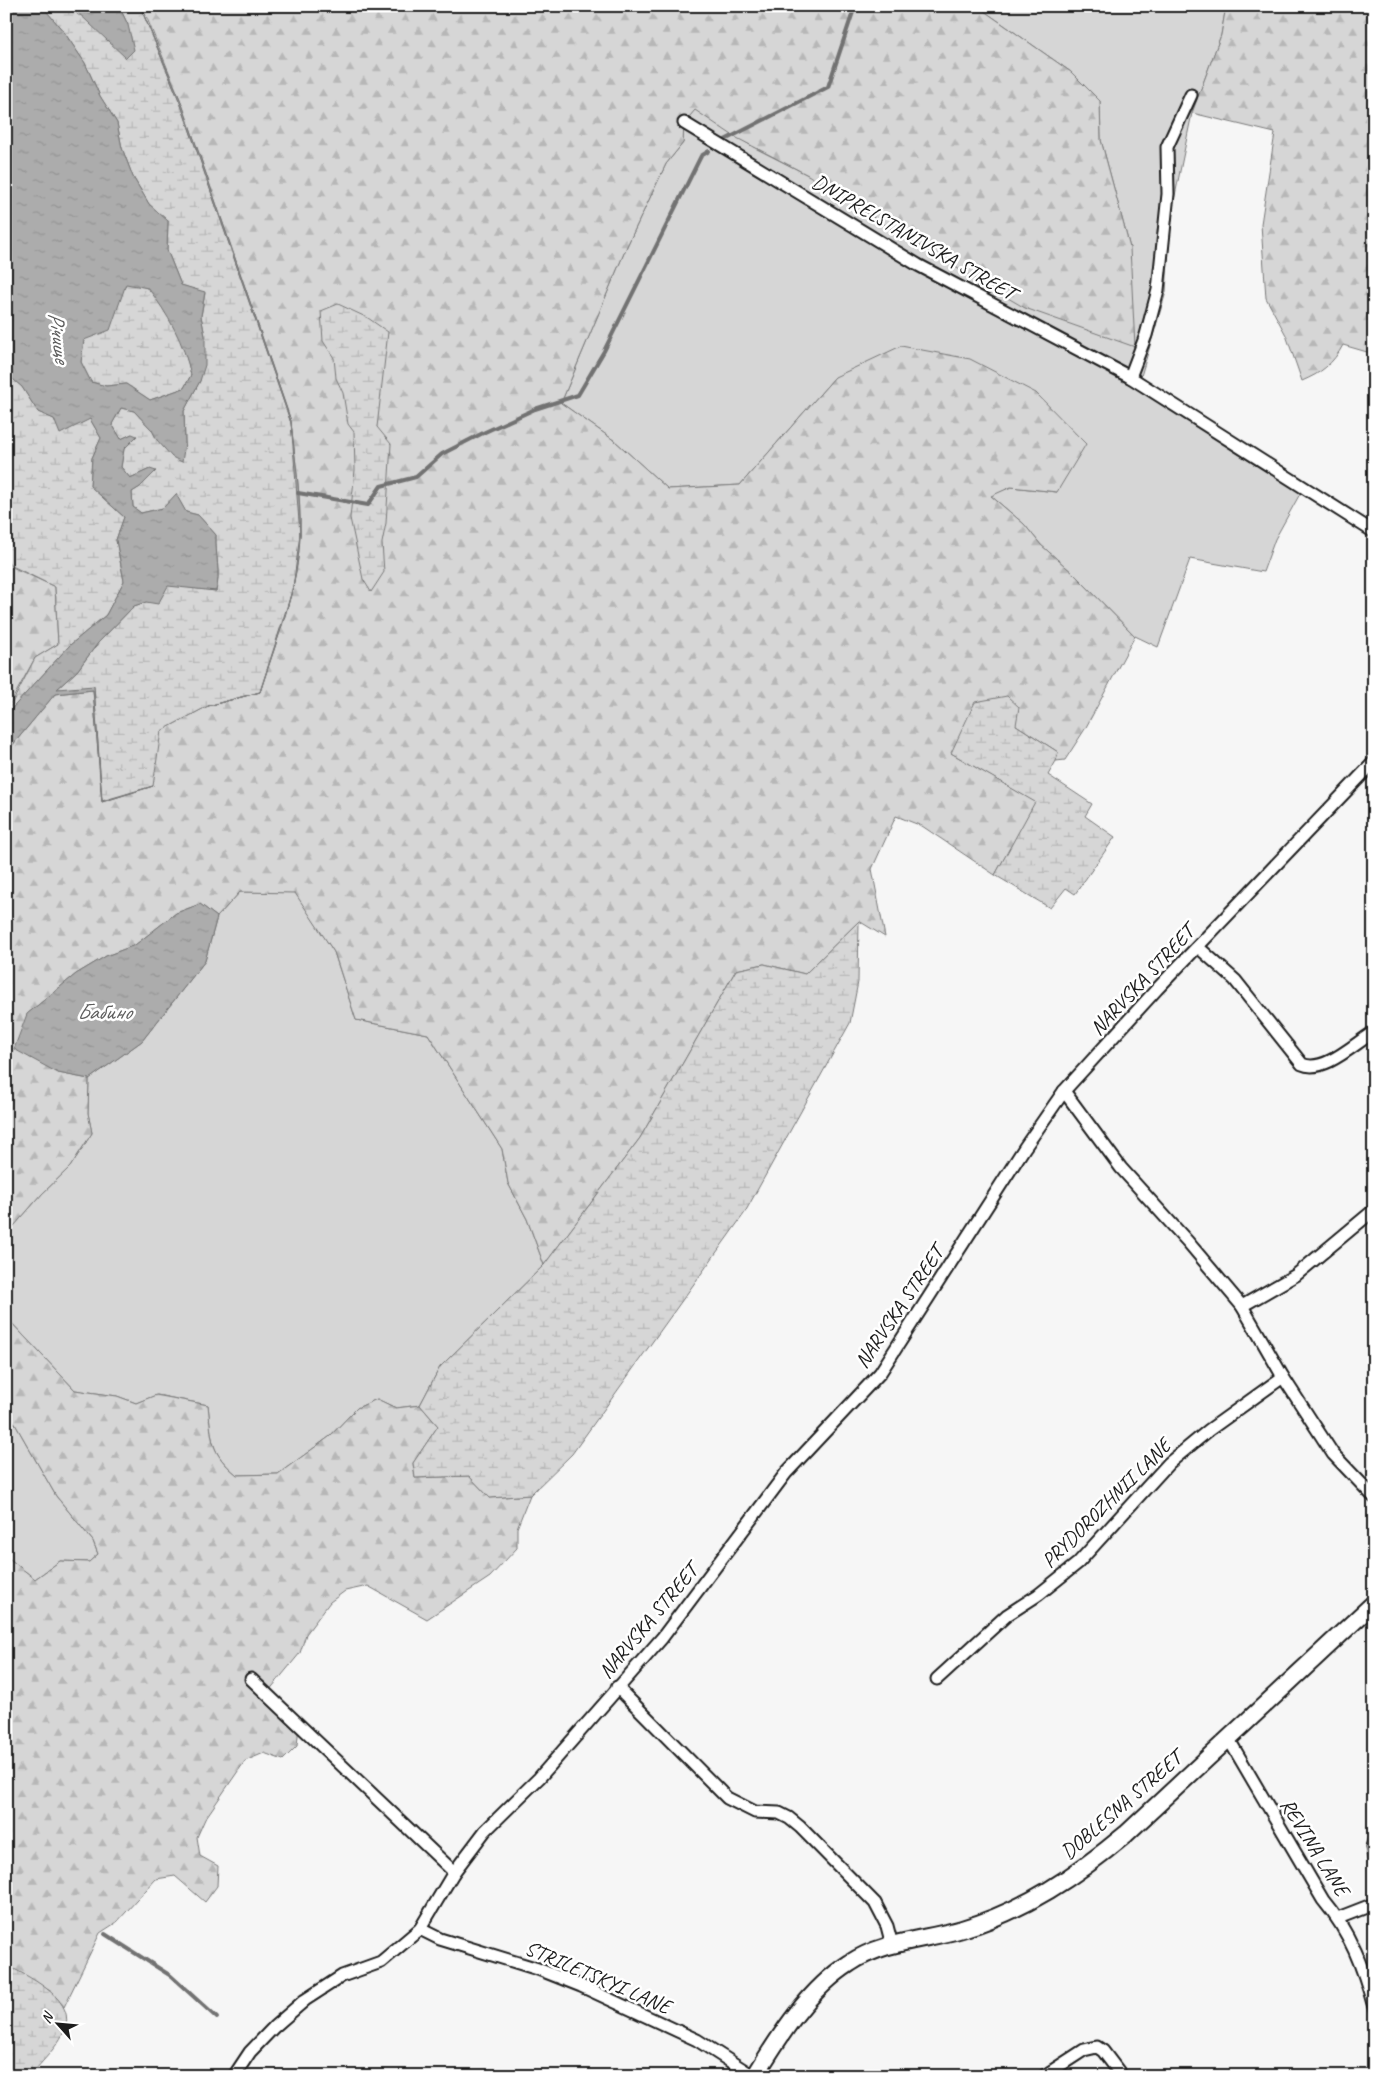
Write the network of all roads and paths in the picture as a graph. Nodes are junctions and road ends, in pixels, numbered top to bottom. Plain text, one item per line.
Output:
1 (1191, 95) dead end
2 (684, 123) dead end
3 (1130, 377) junction
4 (1374, 532) edge
5 (1374, 762) edge
6 (1198, 947) junction
7 (1374, 1032) edge
8 (1064, 1091) junction
9 (1374, 1210) edge
10 (1242, 1306) junction
11 (1283, 1377) junction
12 (1374, 1497) edge
13 (1374, 1603) edge
14 (251, 1679) dead end
15 (937, 1679) dead end
16 (617, 1688) junction
17 (1228, 1738) junction
18 (1374, 1841) edge
19 (1374, 1859) edge
20 (454, 1872) junction
21 (1374, 1904) edge
22 (1338, 1918) junction
23 (420, 1929) junction
24 (892, 1945) junction
25 (1374, 2007) edge
26 (234, 2076) edge
27 (754, 2076) edge
28 (1044, 2076) edge
29 (1122, 2076) edge

1 - 3 street
2 - 3 street, DNIPRELSTANIVSKA STREET
3 - 4 street, DNIPRELSTANIVSKA STREET
5 - 6 street, NARVSKA STREET
6 - 7 street
6 - 8 street, NARVSKA STREET
8 - 10 street
8 - 16 street, NARVSKA STREET
9 - 10 street
10 - 11 street
11 - 12 street
11 - 15 street, PRYDOROZHNII LANE
13 - 17 street, DOBLESNA STREET
14 - 20 street
16 - 20 street, NARVSKA STREET
16 - 24 street
17 - 22 street, REVINA LANE
17 - 24 street, DOBLESNA STREET
18 - 19 street
20 - 23 street, NARVSKA STREET
21 - 22 street
22 - 25 street, REVINA LANE
23 - 26 street, NARVSKA STREET
23 - 27 street, STRILETSKYI LANE
24 - 27 street, DOBLESNA STREET
28 - 29 street

